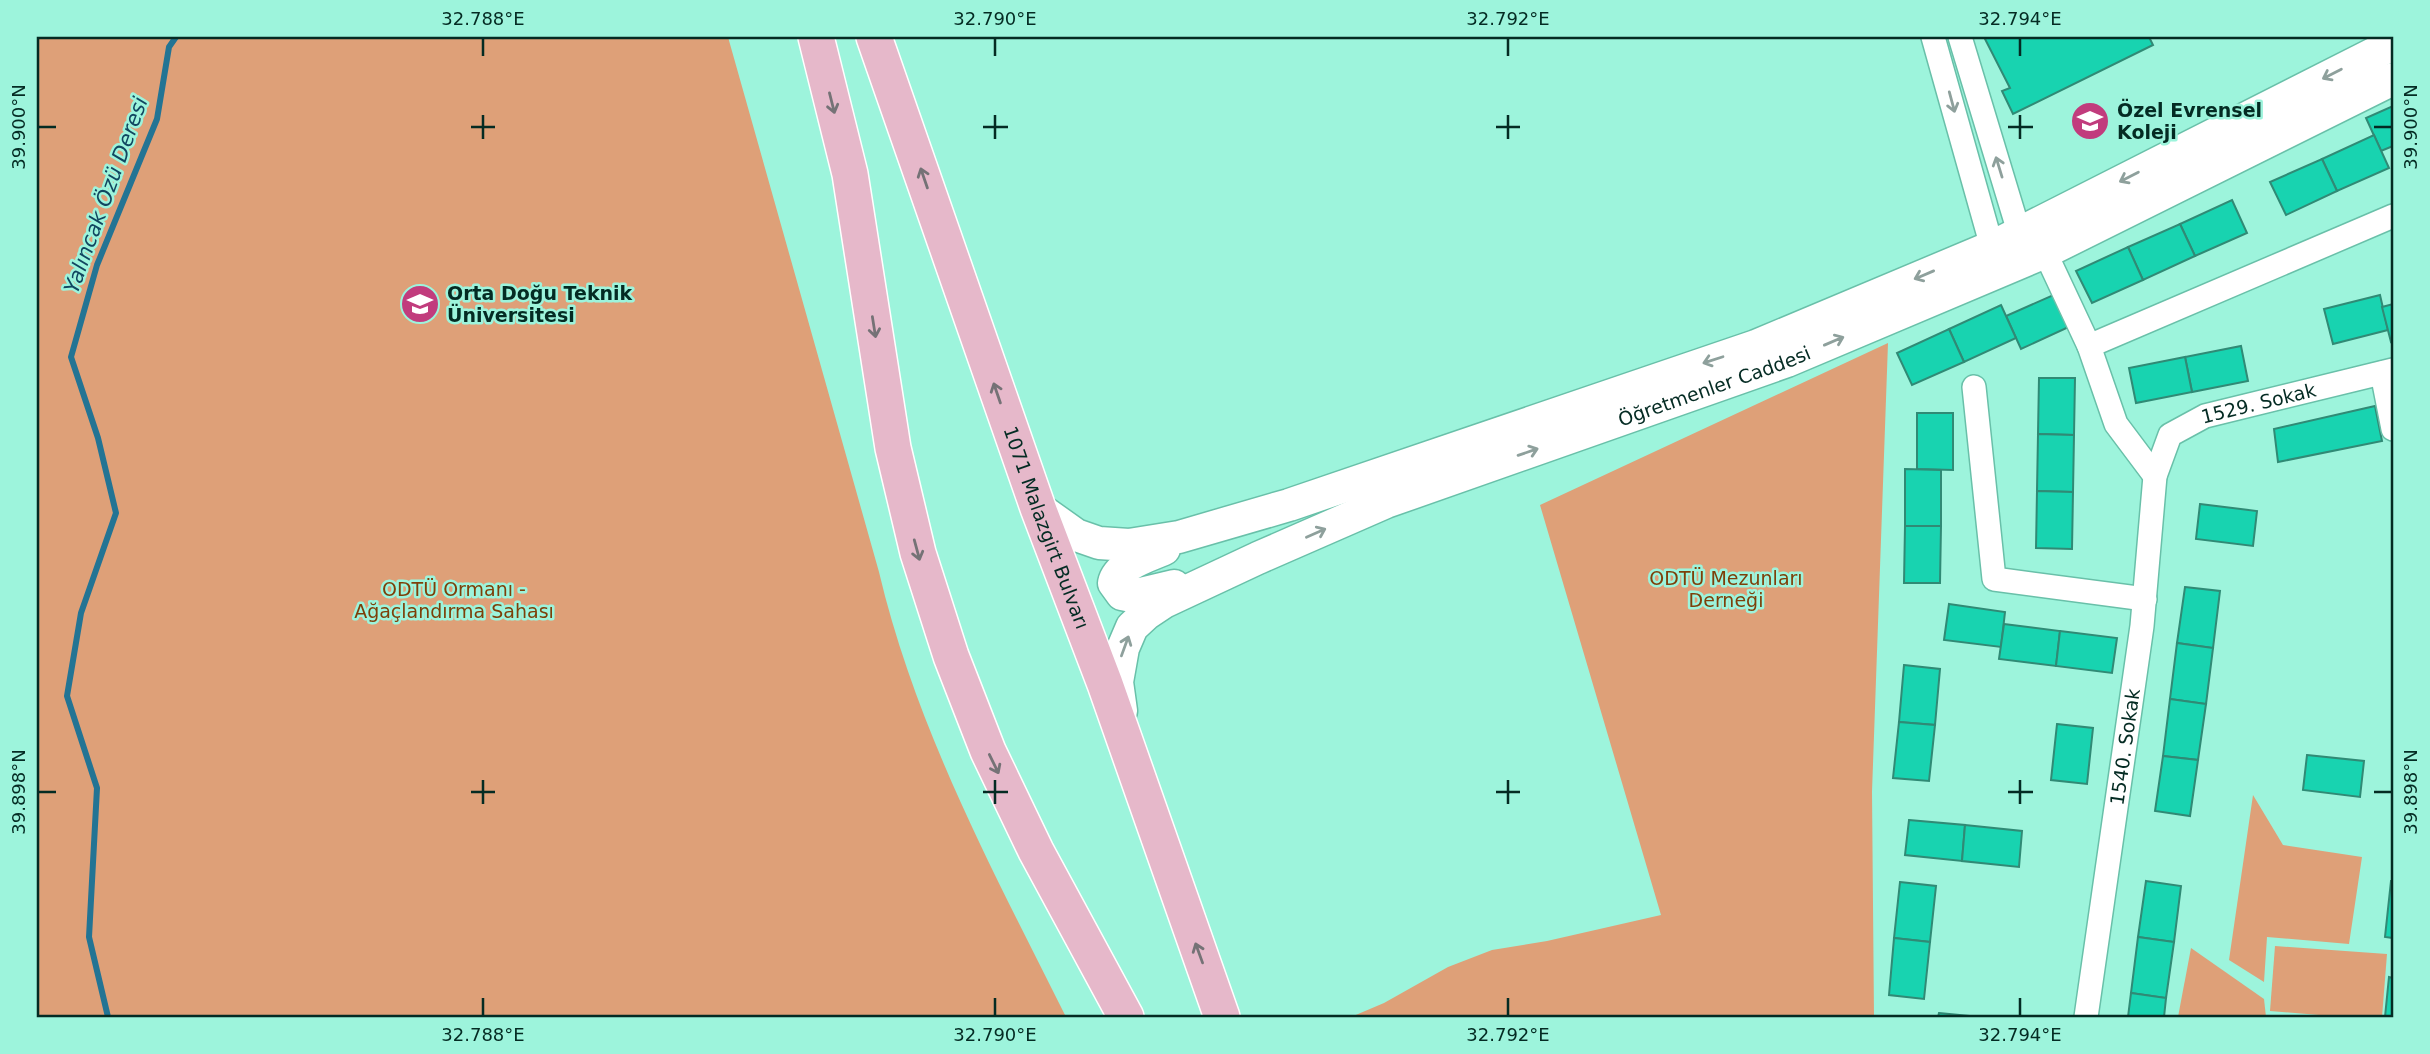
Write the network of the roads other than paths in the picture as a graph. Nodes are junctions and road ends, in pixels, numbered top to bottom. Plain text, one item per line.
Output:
1 (816, 37) edge
2 (874, 37) edge
3 (1933, 37) edge
4 (1960, 37) edge
5 (2393, 44) edge
6 (2393, 79) edge
7 (2393, 216) edge
8 (2005, 240) junction
9 (2045, 252) junction
10 (2089, 346) junction
11 (2388, 371) edge
12 (1974, 387) dead end
13 (2393, 429) edge
14 (2155, 476) junction
15 (1038, 508) junction
16 (1217, 526) junction
17 (1235, 569) junction
18 (2145, 599) junction
19 (1124, 737) junction
20 (1126, 1017) edge
21 (1222, 1017) edge
22 (2086, 1017) edge

1 -> 20 main road
15 -> 2 main road, 1071 Malazgirt Bulvarı
3 -> 8 street
8 -> 4 street
5 -> 8 main road, Öğretmenler Caddesi
6 - 9 main road, Öğretmenler Caddesi
7 - 10 street
8 -> 16 main road, Öğretmenler Caddesi
9 - 10 street
17 -> 9 main road, Öğretmenler Caddesi
10 - 14 street
11 - 13 street
11 - 14 street, 1529. Sokak
12 - 18 street
14 - 18 street, 1540. Sokak
15 - 16 main road, Öğretmenler Caddesi
15 - 19 main road, 1071 Malazgirt Bulvarı
16 - 17 main road
19 -> 17 main road, Öğretmenler Caddesi
18 - 22 street, 1540. Sokak
21 -> 19 main road, 1071 Malazgirt Bulvarı

